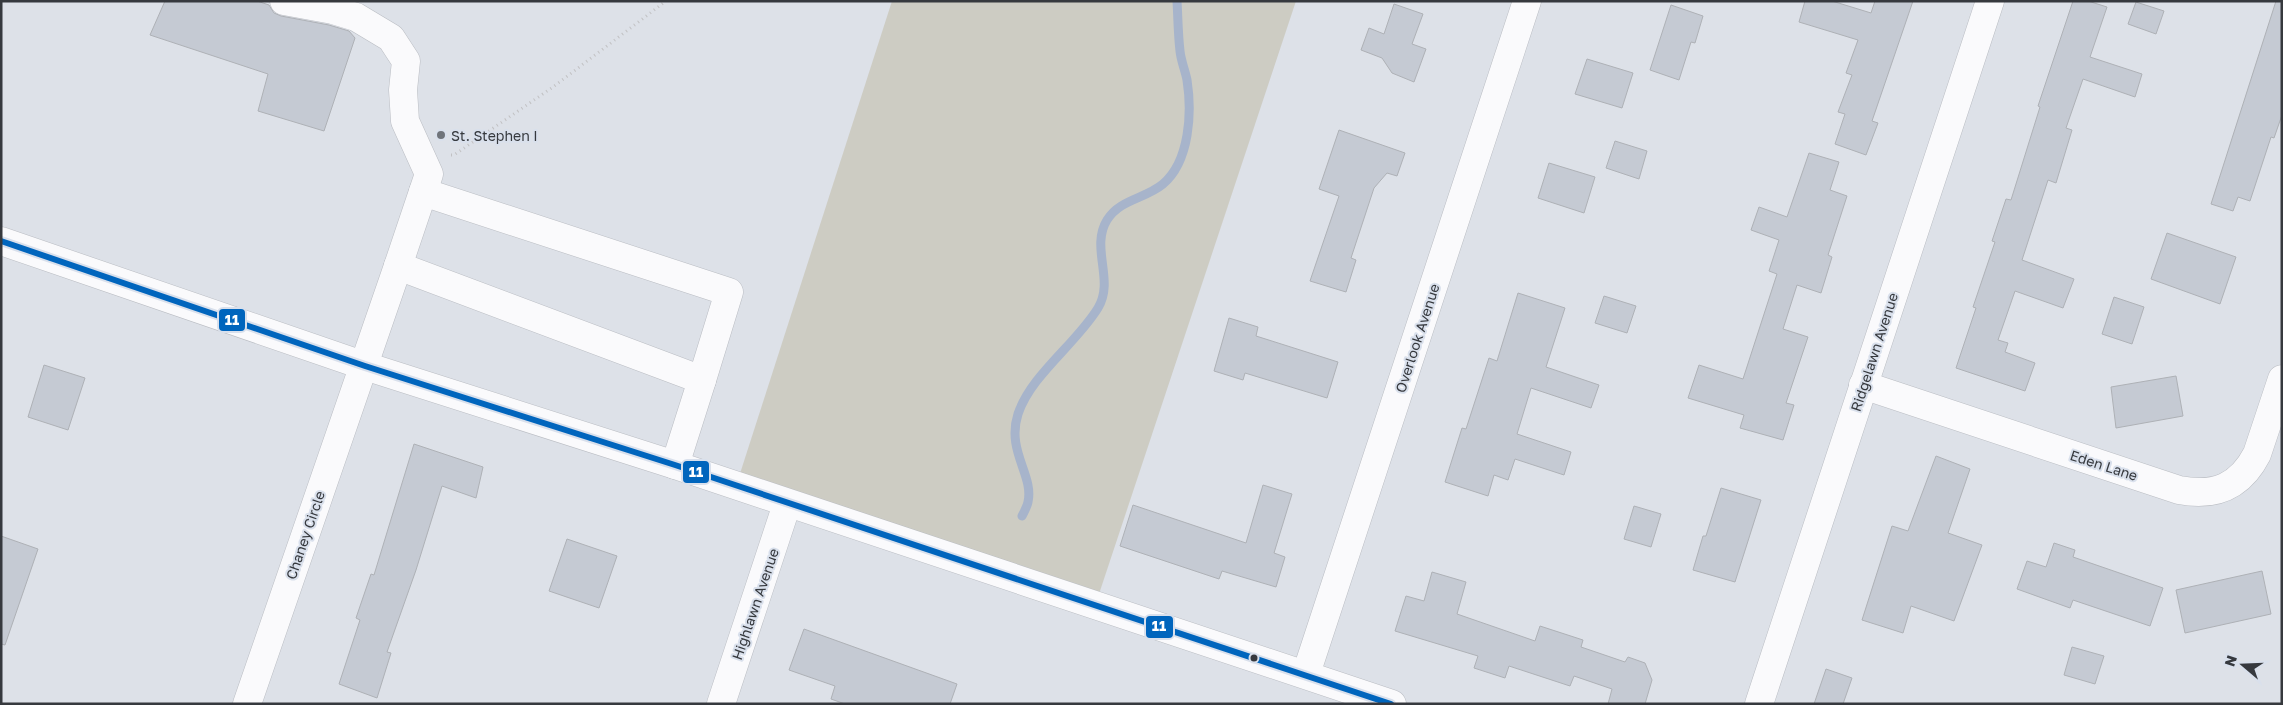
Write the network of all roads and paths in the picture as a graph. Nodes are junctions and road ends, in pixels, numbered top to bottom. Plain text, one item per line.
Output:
1 (284, 1) edge
2 (666, 1) edge
3 (1527, 1) edge
4 (1990, 1) edge
5 (418, 152) junction
6 (423, 192) junction
7 (1, 242) edge
8 (398, 266) junction
9 (365, 366) junction
10 (2282, 379) edge
11 (702, 380) junction
12 (1863, 385) junction
13 (675, 465) junction
14 (787, 504) junction
15 (1306, 674) junction
16 (247, 704) edge
17 (721, 704) edge
18 (1392, 704) edge
19 (1759, 704) edge

1 - 5 street, Chaney Circle
2 - 5 path
3 - 15 street, Overlook Avenue
4 - 12 street, Ridgelawn Avenue
5 - 6 street, Chaney Circle
6 - 8 street, Chaney Circle
6 - 11 street
7 - 9 street
8 - 9 street, Chaney Circle
8 - 11 street
9 - 13 street
9 - 16 street, Chaney Circle
10 - 12 street, Eden Lane
11 - 13 street
12 - 19 street, Ridgelawn Avenue
13 - 14 street
14 - 15 street
14 - 17 street, Highlawn Avenue
15 - 18 street

